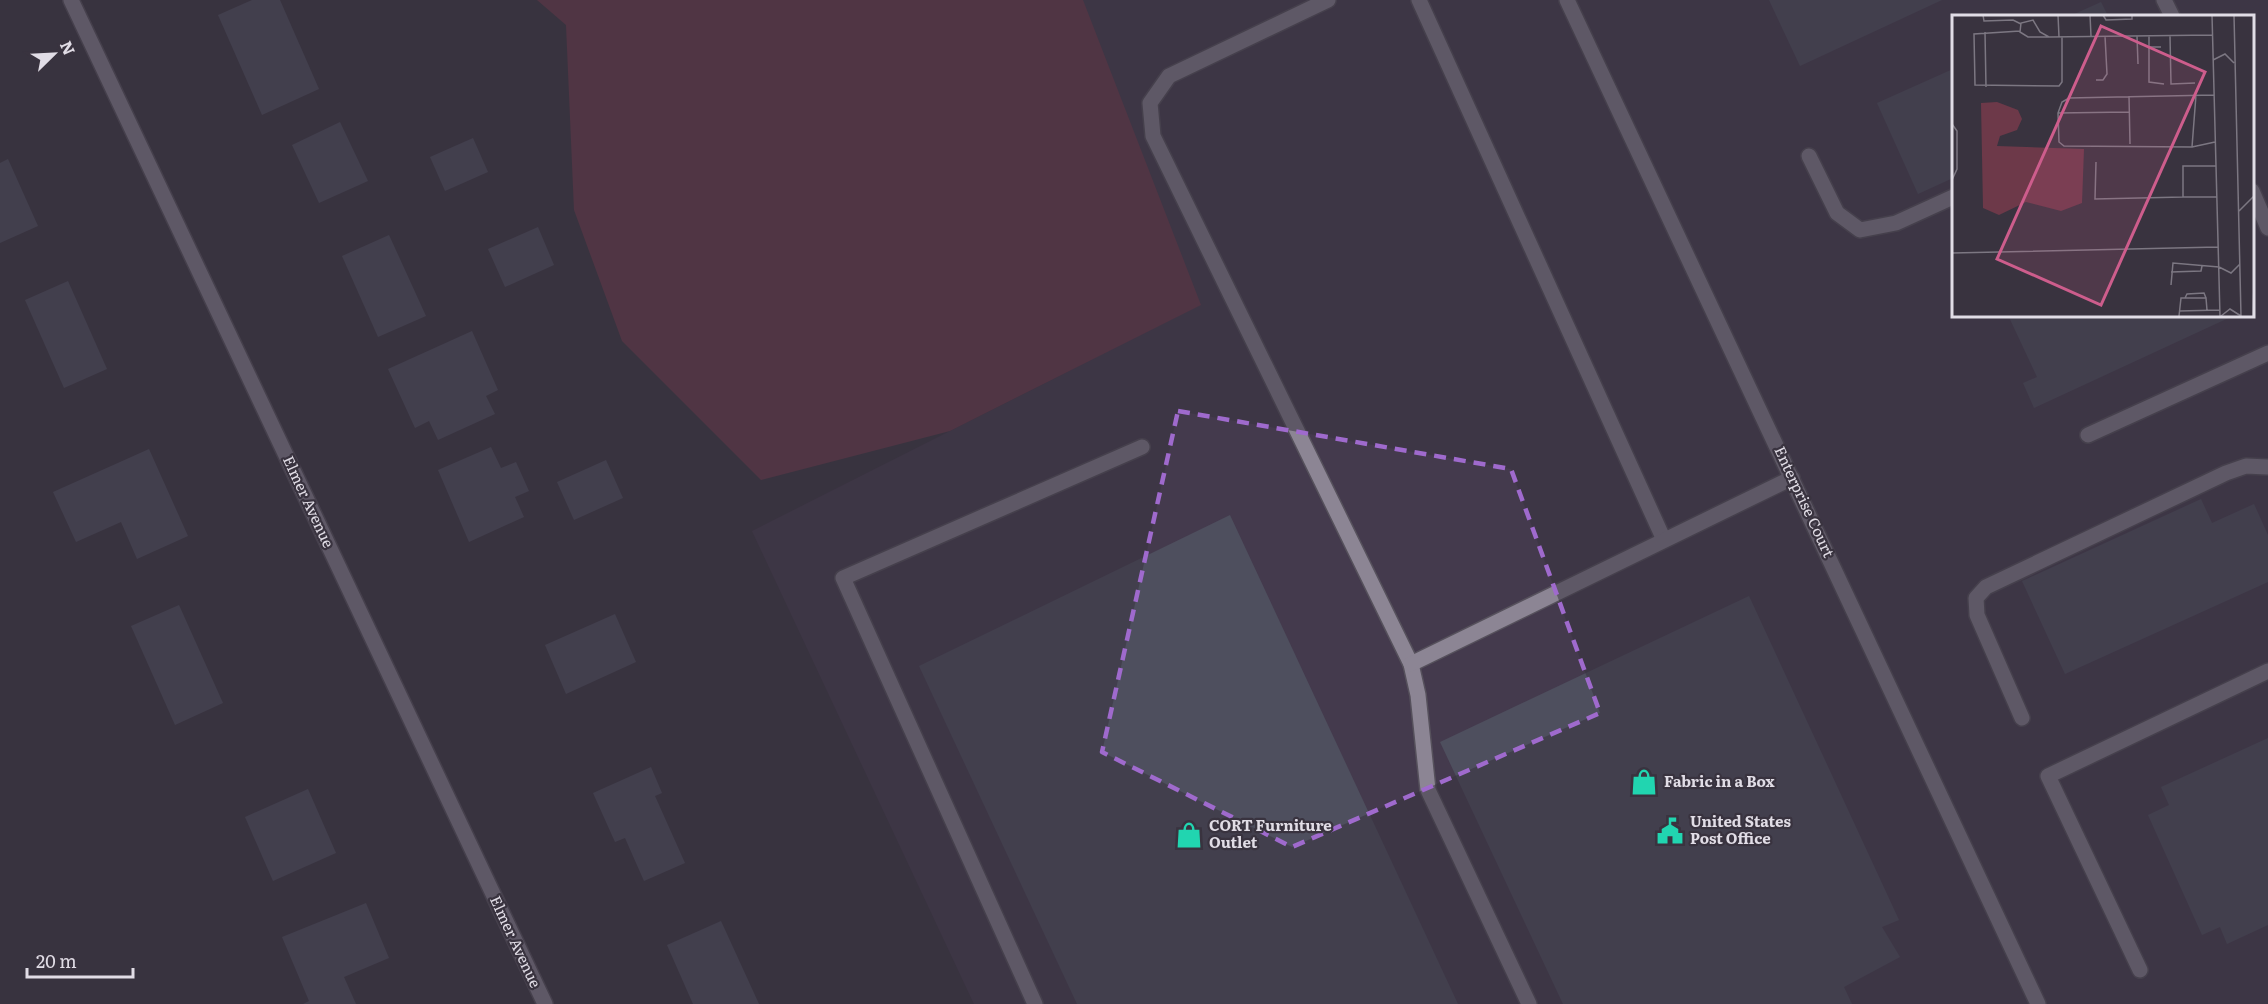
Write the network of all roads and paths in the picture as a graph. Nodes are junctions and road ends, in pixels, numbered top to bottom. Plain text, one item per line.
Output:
1 (71, 0) edge
2 (1328, 0) edge
3 (1419, 0) edge
4 (1567, 0) edge
5 (2164, 0) edge
6 (2172, 15) edge
7 (1809, 156) dead end
8 (2253, 193) edge
9 (1952, 197) edge
10 (2268, 228) edge
11 (2268, 353) edge
12 (2088, 435) dead end
13 (1142, 447) dead end
14 (2268, 467) edge
15 (1792, 478) junction
16 (1664, 540) junction
17 (1411, 664) junction
18 (2268, 671) edge
19 (2022, 718) dead end
20 (2140, 970) dead end
21 (545, 1004) edge
22 (1035, 1004) edge
23 (1529, 1004) edge
24 (2038, 1004) edge

1 - 21 street, Elmer Avenue
2 - 17 street
3 - 16 street
4 - 15 street, Enterprise Court
5 - 6 street
7 - 9 street
8 - 10 street
11 - 12 street
13 - 22 street
14 - 19 street
15 - 16 street
15 - 24 street, Enterprise Court
16 - 17 street
17 - 23 street
18 - 20 street

